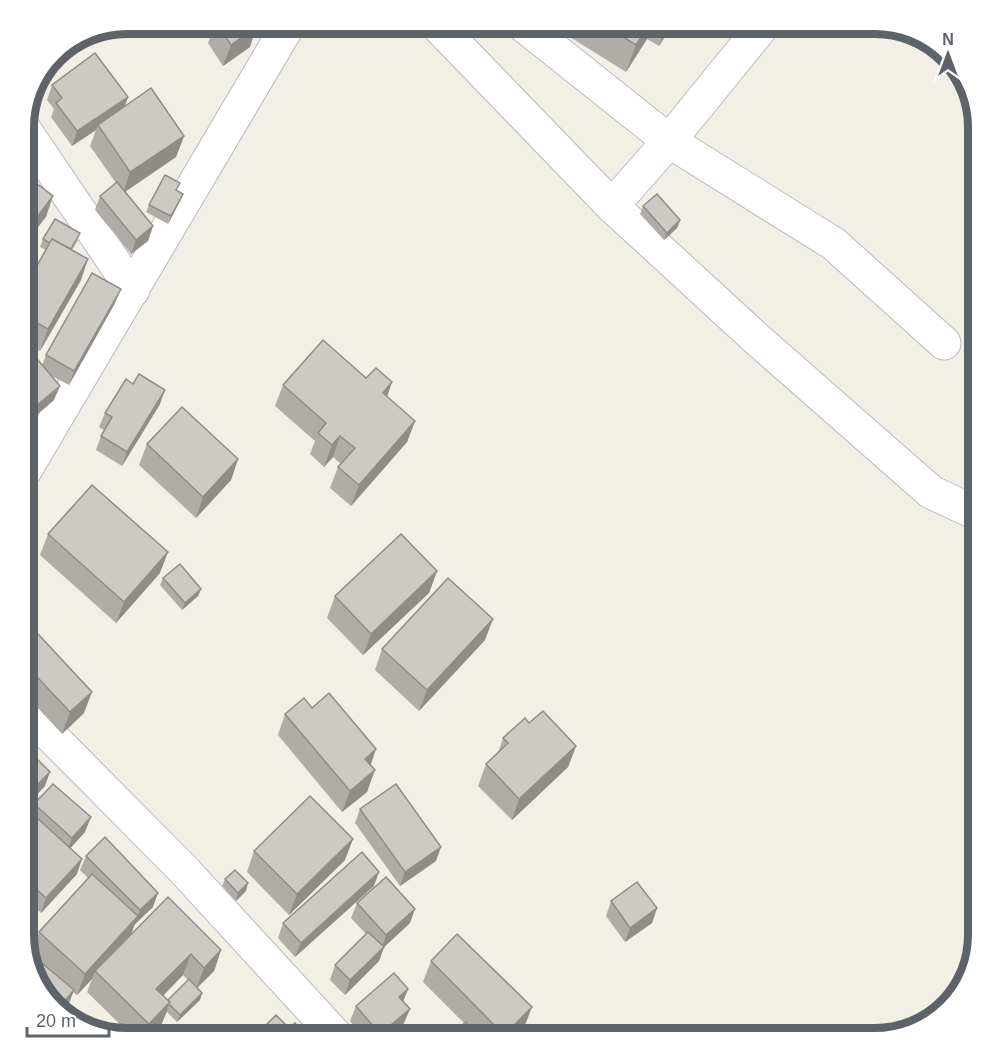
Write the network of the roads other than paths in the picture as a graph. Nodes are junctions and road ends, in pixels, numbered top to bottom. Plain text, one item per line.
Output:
1 (284, 34) edge
2 (446, 34) edge
3 (535, 35) edge
4 (755, 35) edge
5 (669, 141) junction
6 (35, 145) edge
7 (612, 206) junction
8 (133, 290) junction
9 (944, 343) dead end
10 (35, 454) edge
11 (968, 509) edge
12 (34, 720) edge
13 (329, 1028) edge

1 - 8 street
2 - 7 street
3 - 5 street
4 - 5 street
5 - 7 street
5 - 9 street
6 - 8 street
7 - 11 street
8 - 10 street
12 - 13 street

